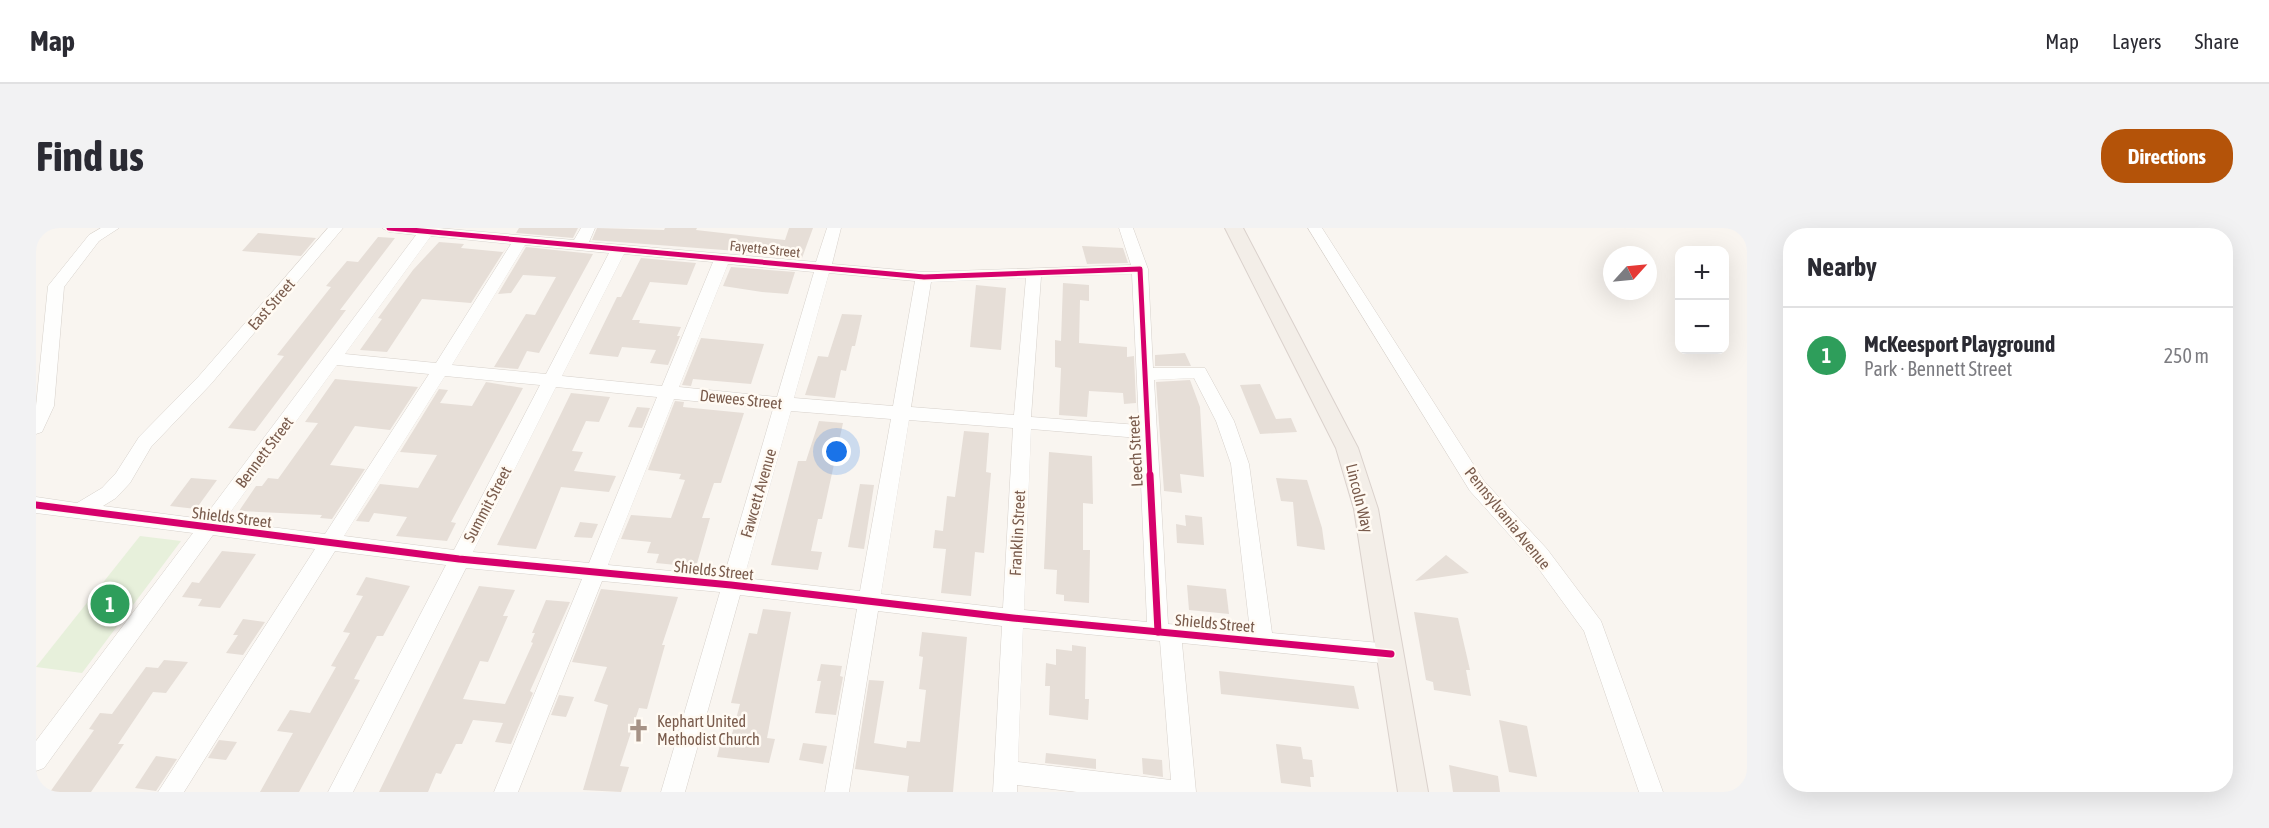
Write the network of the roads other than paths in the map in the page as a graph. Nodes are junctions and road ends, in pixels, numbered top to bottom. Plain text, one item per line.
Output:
1 (112, 228) edge
2 (336, 228) edge
3 (389, 228) edge
4 (588, 228) edge
5 (834, 228) edge
6 (1126, 228) edge
7 (1234, 228) edge
8 (1316, 228) edge
9 (427, 231) junction
10 (521, 239) junction
11 (580, 244) junction
12 (619, 248) junction
13 (723, 257) junction
14 (822, 267) junction
15 (1140, 269) junction
16 (1034, 273) junction
17 (924, 277) junction
18 (335, 359) junction
19 (441, 369) junction
20 (1145, 374) junction
21 (552, 380) junction
22 (668, 392) junction
23 (784, 404) junction
24 (903, 413) junction
25 (1022, 423) junction
26 (36, 427) edge
27 (1148, 432) junction
28 (36, 505) edge
29 (81, 510) junction
30 (207, 527) junction
31 (328, 542) junction
32 (459, 559) junction
33 (593, 572) junction
34 (731, 585) junction
35 (871, 601) junction
36 (1013, 618) junction
37 (1164, 632) junction
38 (1262, 640) junction
39 (1391, 654) junction
40 (36, 760) edge
41 (1005, 782) edge
42 (170, 792) edge
43 (340, 792) edge
44 (506, 792) edge
45 (673, 792) edge
46 (837, 792) edge
47 (1173, 792) edge
48 (1184, 792) edge
49 (1413, 792) edge
50 (1651, 792) edge

1 - 26 street
2 - 29 street, East Street
3 - 9 street, Fayette Street
4 - 11 street
5 - 14 street, Fawcett Avenue
6 - 15 street, Leech Street
7 - 39 main road, Lincoln Way
8 - 50 street, Pennsylvania Avenue
9 - 10 street, Fayette Street
9 - 18 street, Bennett Street
10 - 11 street, Fayette Street
10 - 19 street
11 - 12 street, Fayette Street
12 - 13 street, Fayette Street
12 - 21 street, Summit Street
13 - 14 street, Fayette Street
13 - 22 street
14 - 17 street, Fayette Street
14 - 23 street, Fawcett Avenue
15 - 16 street, Fayette Street
15 - 20 street, Leech Street
16 - 17 street, Fayette Street
16 - 25 street, Franklin Street
17 - 24 street
18 - 19 street, Dewees Street
18 - 30 street, Bennett Street
19 - 21 street, Dewees Street
19 - 31 street
20 - 27 street, Leech Street
20 - 38 street
21 - 22 street, Dewees Street
21 - 32 street, Summit Street
22 - 23 street, Dewees Street
22 - 33 street
23 - 24 street, Dewees Street
23 - 34 street, Fawcett Avenue
24 - 25 street, Dewees Street
24 - 35 street
25 - 27 street, Dewees Street
25 - 36 street, Franklin Street
27 - 37 street, Leech Street
28 - 29 street, Shields Street
29 - 30 street, Shields Street
30 - 31 street, Shields Street
30 - 40 street, Bennett Street
31 - 32 street, Shields Street
31 - 42 street
32 - 33 street, Shields Street
32 - 43 street, Summit Street
33 - 34 street, Shields Street
33 - 44 street
34 - 35 street, Shields Street
34 - 45 street, Fawcett Avenue
35 - 36 street, Shields Street
35 - 46 street
36 - 37 street, Shields Street
36 - 41 street, Franklin Street
37 - 38 street, Shields Street
37 - 48 street, Leech Street
38 - 39 street, Shields Street
39 - 49 main road, Lincoln Way
41 - 47 street

